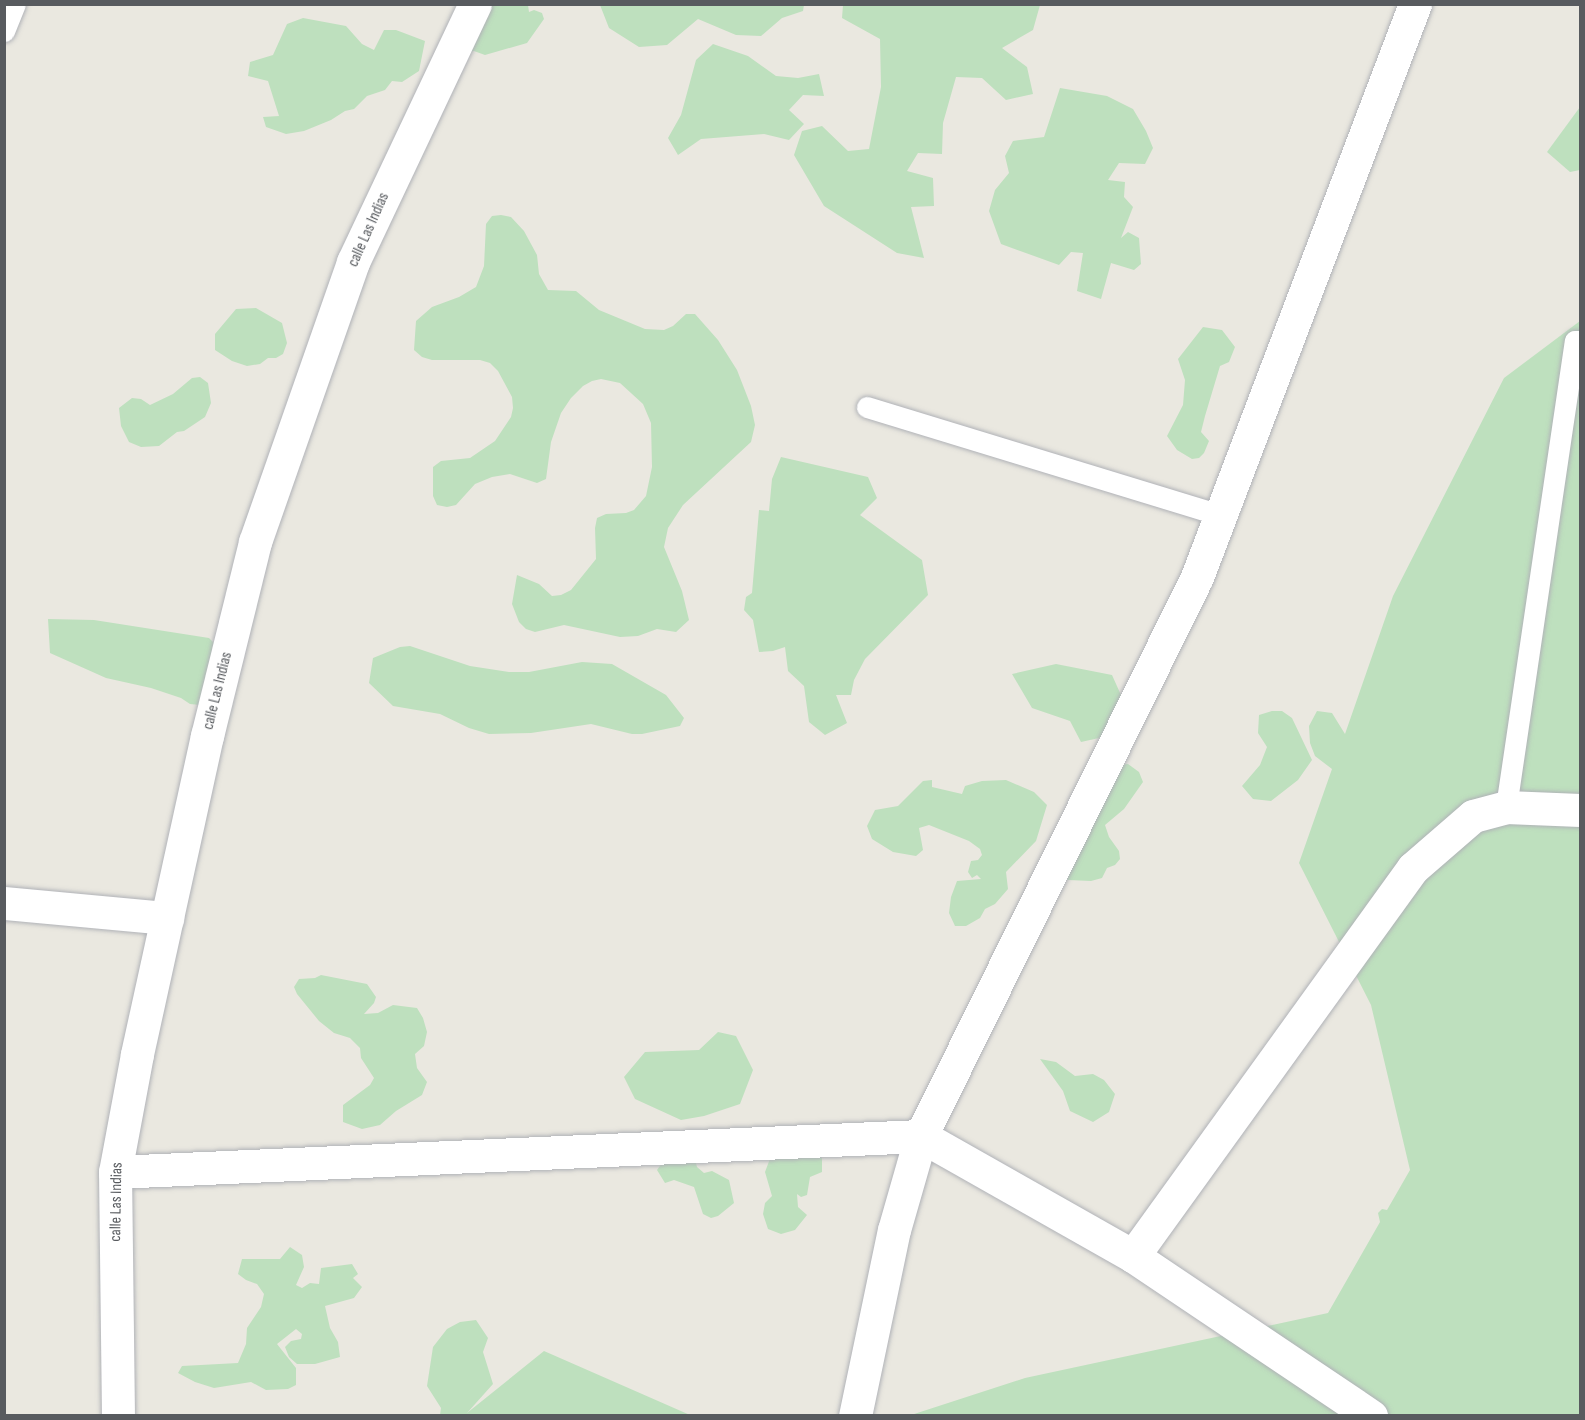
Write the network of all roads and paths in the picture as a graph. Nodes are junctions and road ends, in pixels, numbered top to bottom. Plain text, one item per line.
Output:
1 (15, 4) edge
2 (475, 4) edge
3 (1415, 4) edge
4 (4, 31) edge
5 (1581, 341) edge
6 (867, 407) dead end
7 (1221, 515) junction
8 (1506, 807) junction
9 (1581, 810) edge
10 (4, 903) edge
11 (167, 918) junction
12 (921, 1136) junction
13 (115, 1172) junction
14 (1133, 1256) junction
15 (118, 1416) edge
16 (855, 1416) edge
17 (1371, 1416) edge

1 - 4 lane
2 - 11 street, calle Las Indias
3 - 7 street
5 - 8 lane
6 - 7 lane
7 - 12 street
8 - 9 street
8 - 14 street
10 - 11 street
11 - 13 street, calle Las Indias
12 - 13 street
12 - 14 street
12 - 16 street
13 - 15 street, calle Las Indias
14 - 17 street

